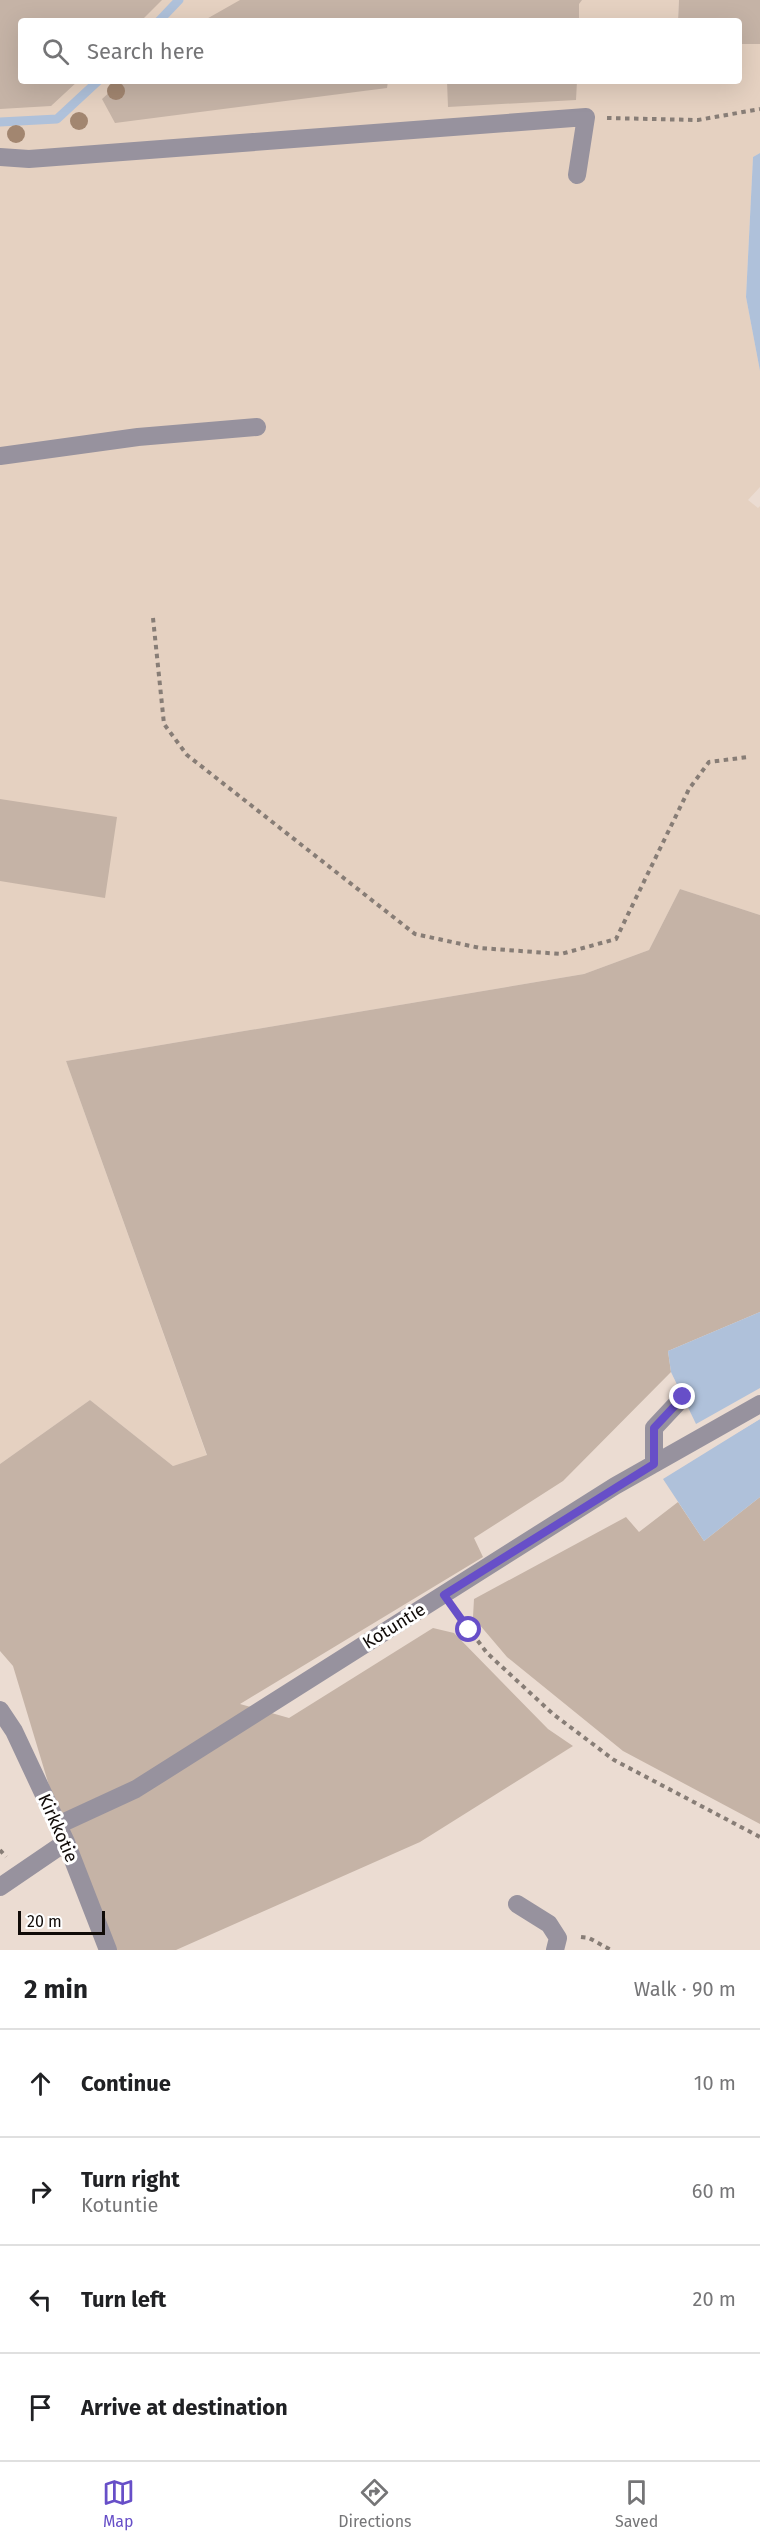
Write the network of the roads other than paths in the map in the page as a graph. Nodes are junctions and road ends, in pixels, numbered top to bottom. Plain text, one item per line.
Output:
1 (0, 157) edge
2 (577, 175) dead end
3 (257, 427) dead end
4 (0, 456) edge
5 (683, 1397) dead end
6 (760, 1404) edge
7 (654, 1464) junction
8 (0, 1710) edge
9 (62, 1834) junction
10 (0, 1887) edge
11 (517, 1904) dead end
12 (557, 1944) edge
13 (108, 1950) edge

1 - 2 street
3 - 4 street
5 - 7 street
6 - 7 street, Kotuntie
7 - 9 street, Kotuntie
8 - 9 street, Kirkkotie
9 - 10 street, Kotuntie
9 - 13 street, Kirkkotie
11 - 12 street

